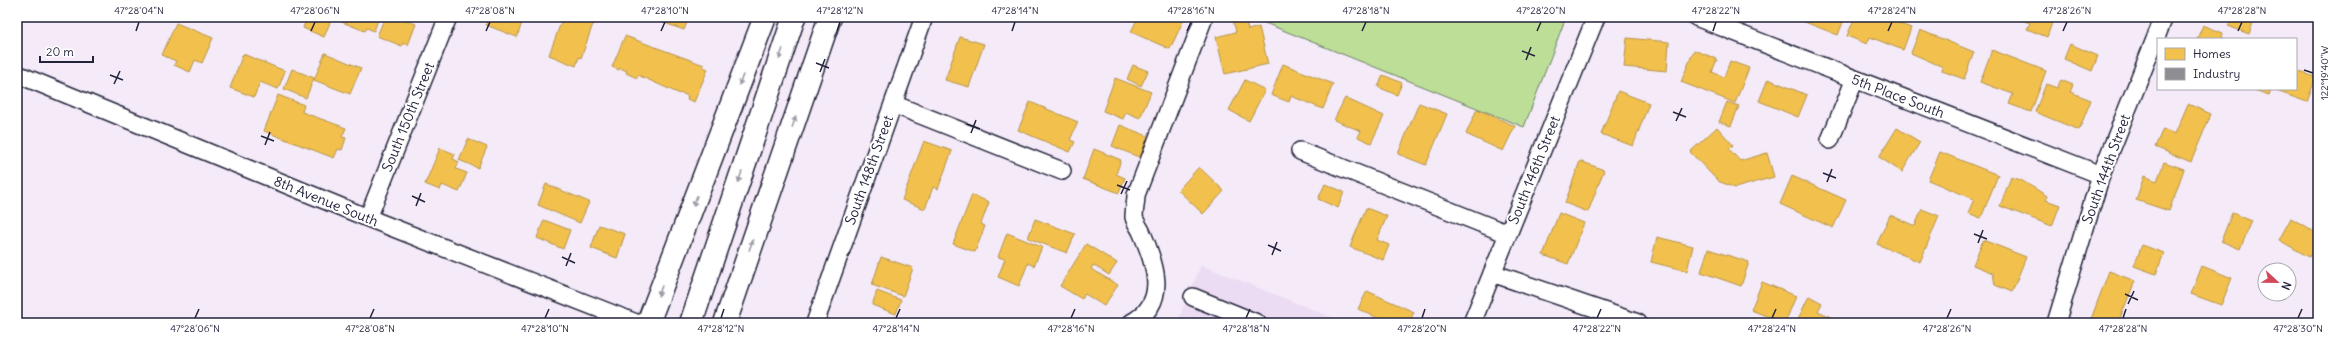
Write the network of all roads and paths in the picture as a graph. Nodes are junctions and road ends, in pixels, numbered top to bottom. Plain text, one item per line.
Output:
1 (448, 17) edge
2 (765, 17) edge
3 (794, 17) edge
4 (830, 17) edge
5 (924, 17) edge
6 (1596, 17) edge
7 (1696, 17) edge
8 (2164, 17) edge
9 (1203, 20) dead end
10 (17, 74) edge
11 (1855, 79) junction
12 (893, 104) junction
13 (1830, 140) dead end
14 (1300, 151) dead end
15 (1062, 171) dead end
16 (2101, 175) junction
17 (368, 218) junction
18 (1508, 234) junction
19 (1492, 273) junction
20 (1193, 297) dead end
21 (636, 323) edge
22 (648, 323) edge
23 (691, 323) edge
24 (725, 323) edge
25 (815, 323) edge
26 (1131, 323) edge
27 (1257, 323) edge
28 (1472, 323) edge
29 (1638, 323) edge
30 (2056, 323) edge

1 - 17 street, South 150th Street
2 -> 22 highway
3 -> 23 highway
24 -> 4 highway
5 - 12 street, South 148th Street
6 - 18 street, South 146th Street
7 - 11 street, 5th Place South
8 - 16 street, South 144th Street
9 - 26 street
10 - 17 street, 8th Avenue South
11 - 13 street
11 - 16 street, 5th Place South
12 - 15 street
12 - 25 street, South 148th Street
14 - 18 street
16 - 30 street, South 144th Street
17 - 21 street, 8th Avenue South
18 - 19 street, South 146th Street
19 - 28 street, South 146th Street
19 - 29 street
20 - 27 street

